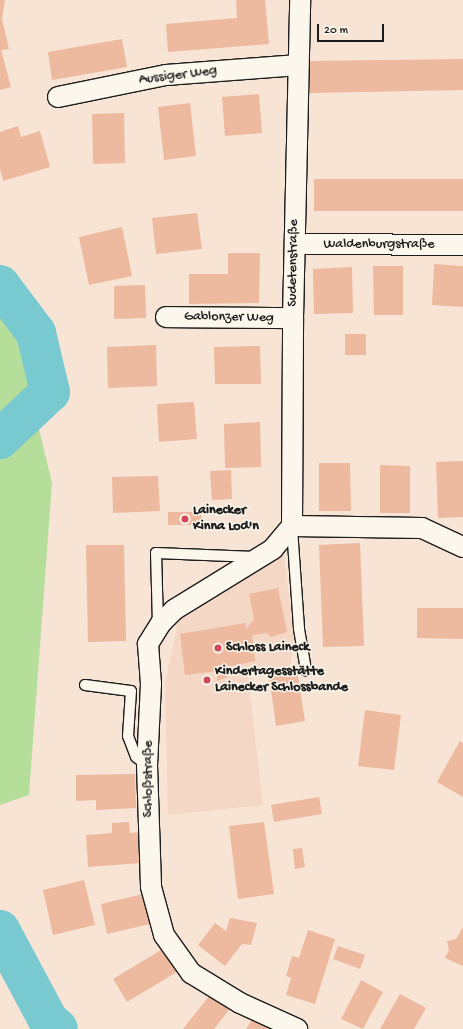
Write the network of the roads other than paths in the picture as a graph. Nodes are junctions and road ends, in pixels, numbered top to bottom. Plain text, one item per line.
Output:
1 (300, 0) edge
2 (298, 64) junction
3 (58, 97) dead end
4 (295, 244) junction
5 (463, 246) edge
6 (166, 317) dead end
7 (293, 318) junction
8 (292, 526) junction
9 (463, 547) edge
10 (261, 557) junction
11 (158, 627) junction
12 (306, 670) dead end
13 (85, 684) dead end
14 (147, 765) junction
15 (297, 1029) edge

1 - 2 street, Sudetenstraße
2 - 3 street, Aussiger Weg
2 - 4 street, Sudetenstraße
4 - 5 street, Waldenburgstraße
4 - 7 street, Sudetenstraße
6 - 7 street, Gablonzer Weg
7 - 8 street, Sudetenstraße
8 - 9 street
8 - 10 street, Schloßstraße
8 - 12 lane
10 - 11 street, Schloßstraße
10 - 11 lane
11 - 14 street, Schloßstraße
13 - 14 lane
14 - 15 street, Schloßstraße

